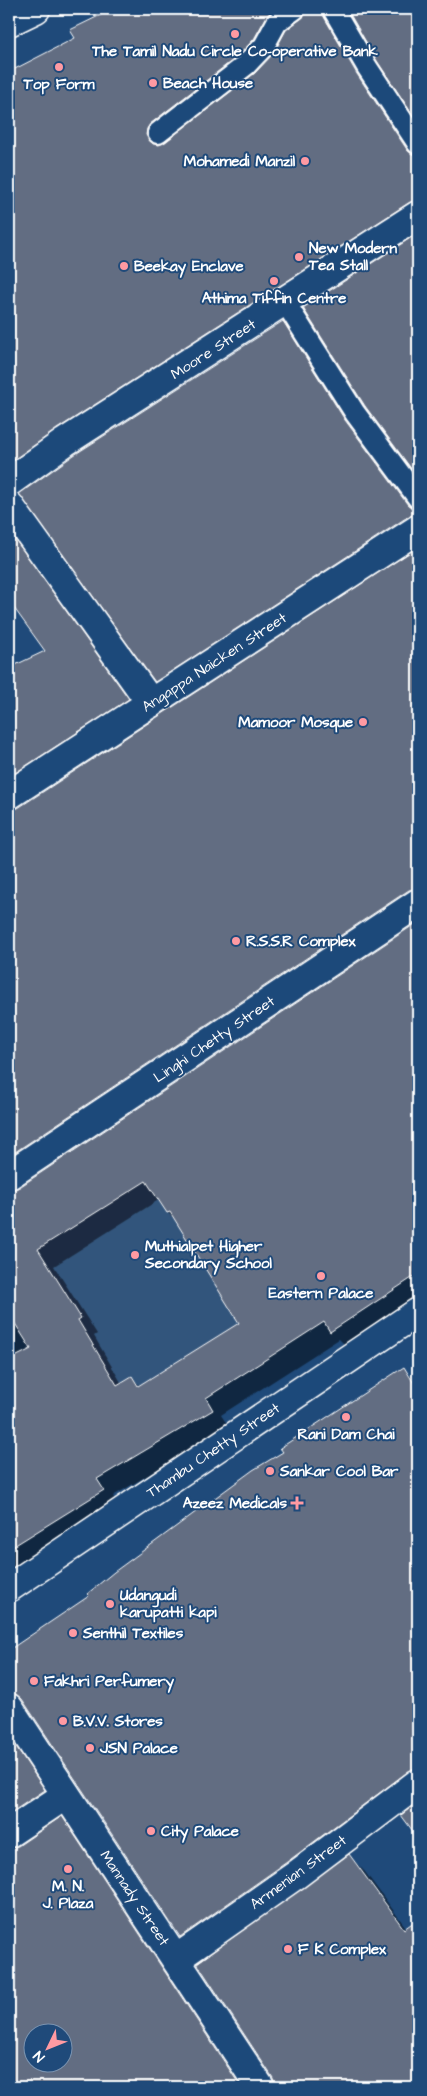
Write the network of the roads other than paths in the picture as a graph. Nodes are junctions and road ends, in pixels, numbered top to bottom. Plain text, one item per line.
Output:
1 (36, 9) edge
2 (294, 9) edge
3 (333, 9) edge
4 (9, 22) edge
5 (158, 133) dead end
6 (418, 144) edge
7 (418, 215) edge
8 (285, 302) junction
9 (9, 482) edge
10 (418, 498) edge
11 (9, 504) edge
12 (418, 529) edge
13 (151, 703) junction
14 (9, 794) edge
15 (418, 903) edge
16 (9, 1175) edge
17 (418, 1312) edge
18 (9, 1588) edge
19 (9, 1708) edge
20 (418, 1783) edge
21 (66, 1795) junction
22 (9, 1833) edge
23 (176, 1959) junction
24 (260, 2087) edge

1 - 4 street
2 - 5 lane
3 - 6 lane
7 - 8 street, Moore Street
8 - 9 street, Moore Street
8 - 10 lane
11 - 13 street
12 - 13 street, Angappa Naicken Street
13 - 14 street, Angappa Naicken Street
15 - 16 street, Linghi Chetty Street
17 - 18 street, Thambu Chetty Street
19 - 21 street, Mannady Street
20 - 23 street, Armenian Street
21 - 22 street
21 - 23 street, Mannady Street
23 - 24 street, Mannady Street

